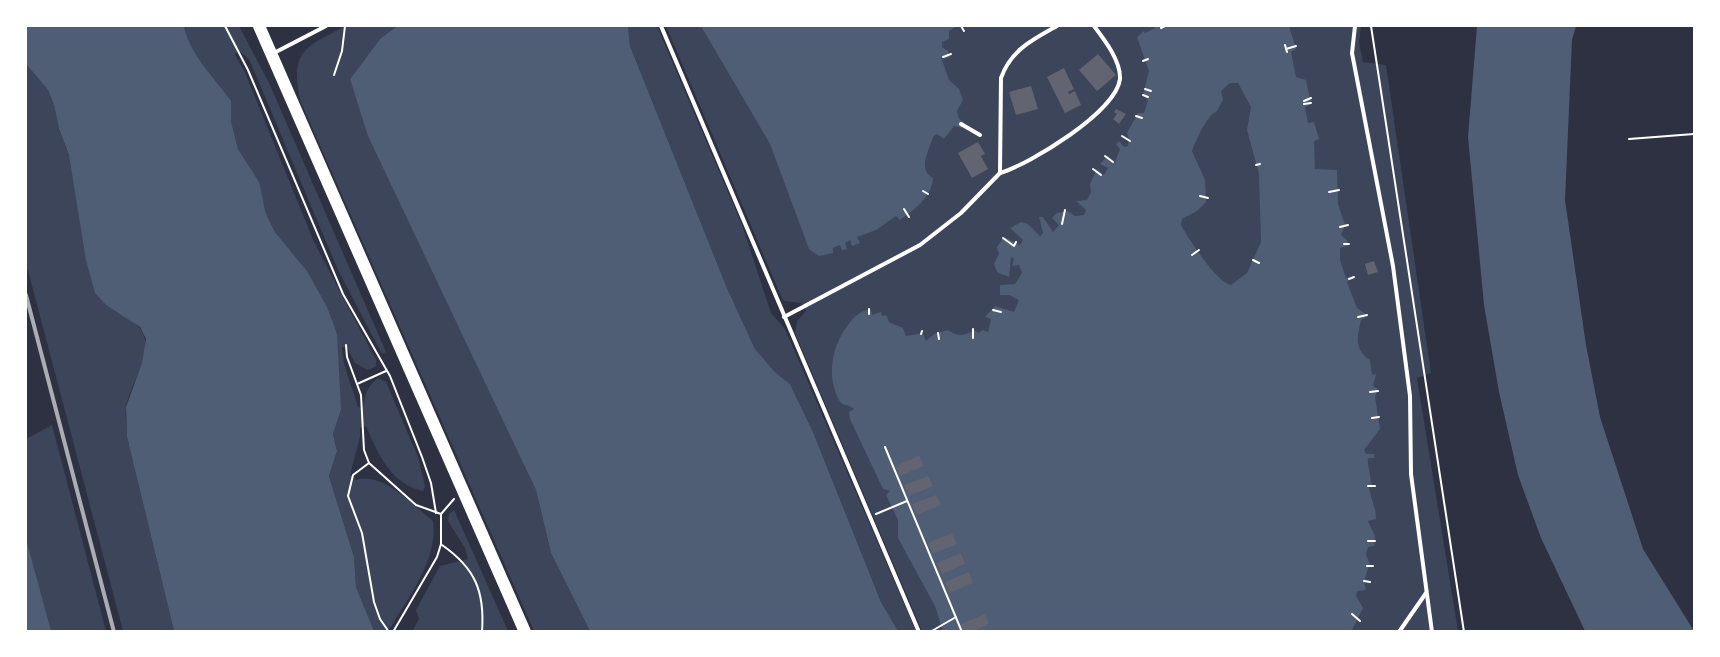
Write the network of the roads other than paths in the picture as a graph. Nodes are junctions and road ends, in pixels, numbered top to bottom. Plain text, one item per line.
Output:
1 (259, 26) edge
2 (326, 26) edge
3 (661, 26) edge
4 (1057, 26) edge
5 (1094, 26) edge
6 (1355, 26) edge
7 (272, 54) junction
8 (961, 124) dead end
9 (980, 135) dead end
10 (1000, 173) junction
11 (784, 317) junction
12 (1426, 592) junction
13 (525, 632) edge
14 (919, 632) edge
15 (1400, 632) edge
16 (1432, 632) edge

1 - 7 main road
2 - 7 lane
3 - 11 lane
4 - 10 lane
5 - 10 lane
6 - 12 lane
7 - 13 main road
8 - 9 lane
10 - 11 lane
11 - 14 lane
12 - 15 lane
12 - 16 lane

